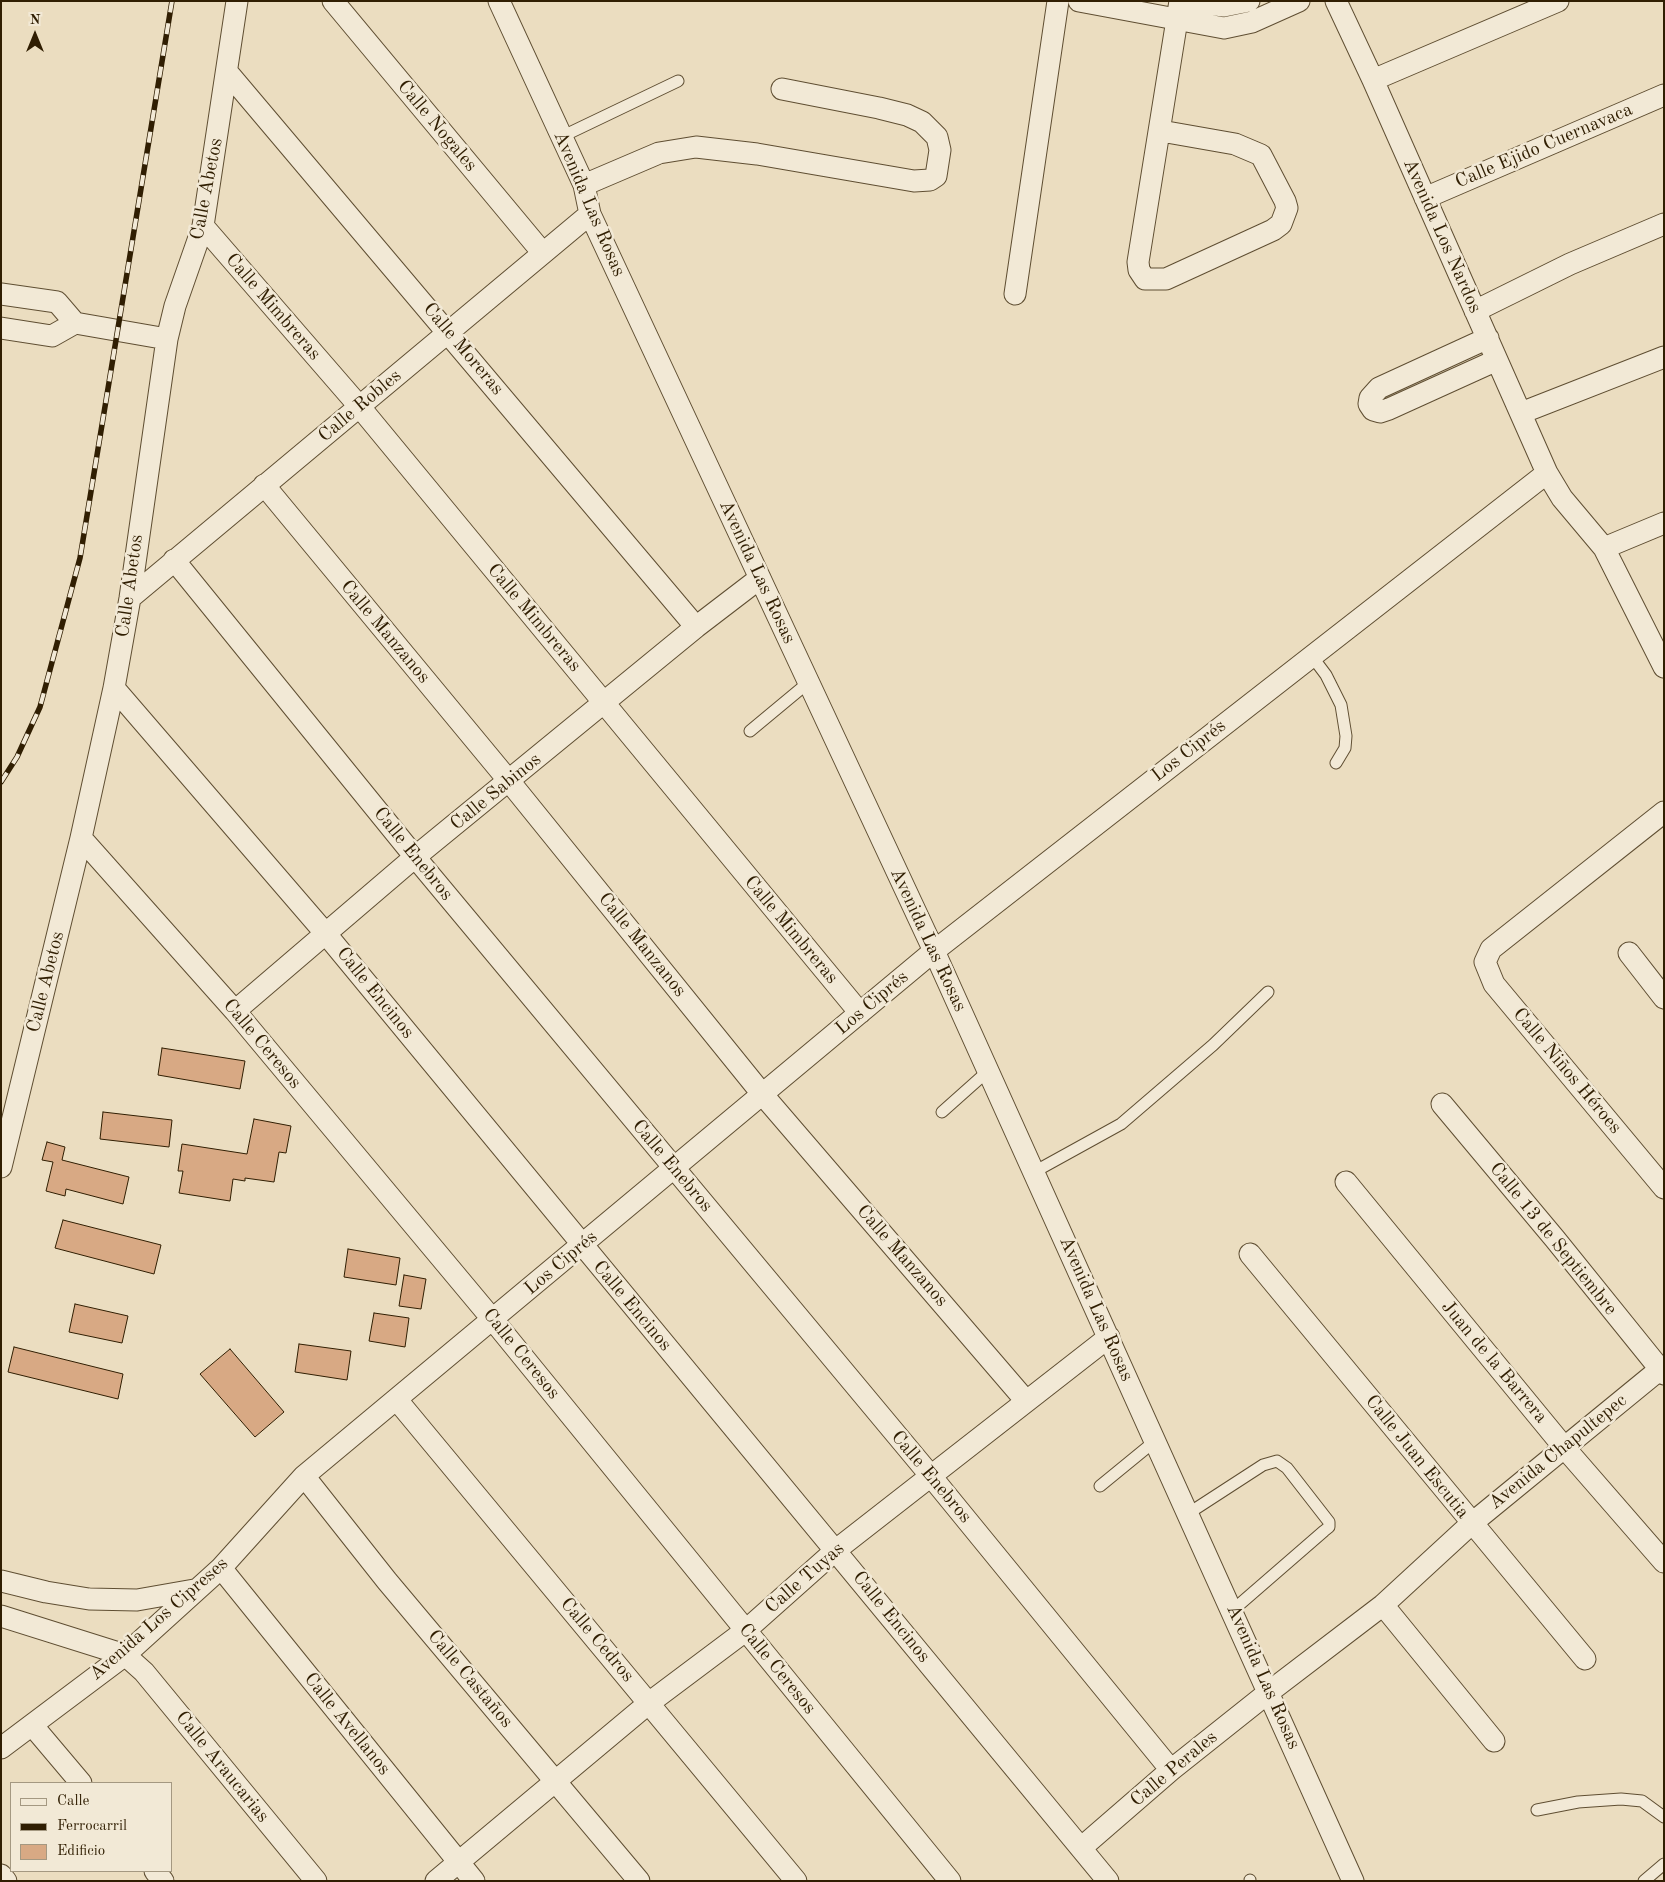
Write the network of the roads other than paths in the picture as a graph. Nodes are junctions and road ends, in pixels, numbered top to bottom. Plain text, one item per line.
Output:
1 (333, 1) edge
2 (499, 1) edge
3 (1058, 1) edge
4 (1079, 1) edge
5 (1249, 1) edge
6 (1299, 1) edge
7 (1336, 1) edge
8 (1558, 1) edge
9 (240, 3) edge
10 (1119, 5) edge
11 (1180, 8) edge
12 (228, 73) junction
13 (1373, 80) junction
14 (678, 81) dead end
15 (782, 89) dead end
16 (1664, 95) edge
17 (1160, 131) junction
18 (561, 137) junction
19 (584, 185) junction
20 (1425, 198) junction
21 (590, 214) junction
22 (1664, 224) edge
23 (203, 226) junction
24 (542, 252) junction
25 (1, 294) edge
26 (1015, 294) dead end
27 (1475, 311) junction
28 (76, 323) junction
29 (1, 328) edge
30 (449, 332) junction
31 (1488, 338) junction
32 (167, 339) junction
33 (1664, 357) edge
34 (1498, 360) junction
35 (359, 406) junction
36 (1521, 413) junction
37 (1547, 473) junction
38 (264, 484) junction
39 (1664, 523) edge
40 (1604, 548) junction
41 (174, 560) junction
42 (760, 578) junction
43 (130, 598) junction
44 (696, 627) junction
45 (1311, 655) junction
46 (1664, 667) edge
47 (808, 682) junction
48 (114, 688) junction
49 (605, 704) junction
50 (750, 731) dead end
51 (1336, 763) dead end
52 (509, 782) junction
53 (1664, 812) edge
54 (81, 838) junction
55 (415, 858) junction
56 (326, 934) junction
57 (934, 951) junction
58 (1630, 953) dead end
59 (1268, 992) dead end
60 (1664, 998) edge
61 (235, 1011) junction
62 (860, 1013) junction
63 (988, 1071) junction
64 (763, 1095) junction
65 (1442, 1104) dead end
66 (942, 1112) dead end
67 (1, 1167) edge
68 (674, 1168) junction
69 (1034, 1172) junction
70 (1346, 1182) dead end
71 (1664, 1188) edge
72 (582, 1246) junction
73 (1250, 1254) dead end
74 (493, 1320) junction
75 (1109, 1338) junction
76 (1662, 1370) edge
77 (397, 1400) junction
78 (1026, 1401) junction
79 (1155, 1440) junction
80 (1563, 1446) junction
81 (930, 1475) junction
82 (304, 1476) junction
83 (1100, 1486) dead end
84 (1189, 1513) junction
85 (1472, 1524) junction
86 (836, 1550) junction
87 (1664, 1562) edge
88 (221, 1568) junction
89 (1, 1581) edge
90 (194, 1590) junction
91 (1383, 1605) junction
92 (1233, 1610) junction
93 (1, 1616) edge
94 (745, 1630) junction
95 (125, 1655) junction
96 (1585, 1659) dead end
97 (1269, 1692) junction
98 (649, 1703) junction
99 (32, 1725) junction
100 (1494, 1741) dead end
101 (1, 1748) edge
102 (1171, 1770) junction
103 (80, 1782) edge
104 (556, 1782) junction
105 (1536, 1810) dead end
106 (1664, 1817) edge
107 (1081, 1848) junction
108 (458, 1862) junction
109 (1664, 1864) edge
110 (1, 1875) edge
111 (6, 1881) edge
112 (316, 1881) edge
113 (436, 1881) edge
114 (474, 1881) edge
115 (639, 1881) edge
116 (796, 1881) edge
117 (950, 1881) edge
118 (1108, 1881) edge
119 (1354, 1881) edge
120 (1644, 1881) edge

1 - 24 street, Calle Nogales
2 - 18 street, Avenida Las Rosas
3 - 26 street
4 - 10 street
5 - 11 street
6 - 11 street
7 - 13 street, Avenida Los Nardos
8 - 13 street
9 - 12 street, Calle Abetos
10 - 11 street
11 - 17 street
12 - 23 street, Calle Abetos
12 - 30 street, Calle Moreras
13 - 20 street, Avenida Los Nardos
14 - 18 lane
15 - 19 street
16 - 20 street, Calle Ejido Cuernavaca
17 - 17 street
18 - 19 street, Avenida Las Rosas
19 - 21 street, Avenida Las Rosas
20 - 27 street, Avenida Los Nardos
21 - 24 street, Calle Robles
21 - 42 street, Avenida Las Rosas
22 - 27 street
23 - 32 street, Calle Abetos
23 - 35 street, Calle Mimbreras
24 - 30 street, Calle Robles
25 - 28 street
27 - 31 street, Avenida Los Nardos
28 - 29 street
28 - 32 street
30 - 35 street, Calle Robles
30 - 44 street, Calle Moreras
31 - 34 street, Avenida Los Nardos
31 - 34 street
32 - 43 street, Calle Abetos
33 - 36 street
34 - 36 street, Avenida Los Nardos
35 - 38 street, Calle Robles
35 - 49 street, Calle Mimbreras
36 - 37 street, Avenida Los Nardos
37 - 40 street, Avenida Los Nardos
37 - 45 street, Los Ciprés
38 - 41 street, Calle Robles
38 - 52 street, Calle Manzanos
39 - 40 street
40 - 46 street, Avenida Los Nardos
41 - 43 street, Calle Robles
41 - 55 street, Calle Enebros
42 - 44 street, Calle Sabinos
42 - 47 street, Avenida Las Rosas
43 - 48 street, Calle Abetos
44 - 49 street, Calle Sabinos
45 - 51 lane
45 - 57 street, Los Ciprés
47 - 50 lane
47 - 57 street, Avenida Las Rosas
48 - 54 street, Calle Abetos
48 - 56 street, Calle Encinos
49 - 52 street, Calle Sabinos
49 - 62 street, Calle Mimbreras
52 - 55 street, Calle Sabinos
52 - 64 street, Calle Manzanos
53 - 71 street, Calle Niños Héroes
54 - 61 street, Calle Ceresos
54 - 67 street, Calle Abetos
55 - 56 street, Calle Sabinos
55 - 68 street, Calle Enebros
56 - 61 street, Calle Sabinos
56 - 72 street, Calle Encinos
57 - 62 street, Los Ciprés
57 - 63 street, Avenida Las Rosas
58 - 60 street
59 - 69 lane
61 - 74 street, Calle Ceresos
62 - 64 street, Los Ciprés
63 - 66 lane
63 - 69 street, Avenida Las Rosas
64 - 68 street, Los Ciprés
64 - 78 street, Calle Manzanos
65 - 76 street, Calle 13 de Septiembre
68 - 72 street, Los Ciprés
68 - 81 street, Calle Enebros
69 - 75 street, Avenida Las Rosas
70 - 80 street, Juan de la Barrera
72 - 74 street, Los Ciprés
72 - 86 street, Calle Encinos
73 - 85 street, Calle Juan Escutia
74 - 77 street, Los Ciprés
74 - 94 street, Calle Ceresos
75 - 78 street, Calle Tuyas
75 - 79 street, Avenida Las Rosas
76 - 80 street, Avenida Chapultepec
77 - 82 street, Los Ciprés
77 - 98 street, Calle Cedros
78 - 81 street, Calle Tuyas
79 - 83 lane
79 - 84 street, Avenida Las Rosas
80 - 85 street, Avenida Chapultepec
80 - 87 street, Juan de la Barrera
81 - 86 street, Calle Tuyas
81 - 102 street, Calle Enebros
82 - 88 street, Avenida Los Cipreses
82 - 104 street, Calle Castaños
84 - 92 street, Avenida Las Rosas
84 - 92 lane
85 - 91 street, Avenida Chapultepec
85 - 96 street, Calle Juan Escutia
86 - 94 street, Calle Tuyas
86 - 107 street, Calle Encinos
88 - 90 street, Avenida Los Cipreses
88 - 108 street, Calle Avellanos
89 - 90 street
90 - 95 street, Avenida Los Cipreses
91 - 97 street, Avenida Chapultepec
91 - 100 street
92 - 97 street, Avenida Las Rosas
93 - 95 street
94 - 98 street, Calle Tuyas
94 - 117 street, Calle Ceresos
95 - 99 street, Avenida Los Cipreses
95 - 112 street, Calle Araucarias
97 - 102 street, Calle Perales
97 - 119 street, Avenida Las Rosas
98 - 104 street, Calle Tuyas
98 - 116 street, Calle Cedros
99 - 101 street, Avenida Los Cipreses
99 - 103 street
102 - 107 street, Calle Perales
104 - 108 street, Calle Tuyas
104 - 115 street, Calle Castaños
105 - 106 lane
107 - 118 street, Calle Encinos
108 - 113 street, Calle Tuyas
108 - 114 street, Calle Avellanos
109 - 120 lane
110 - 111 street

